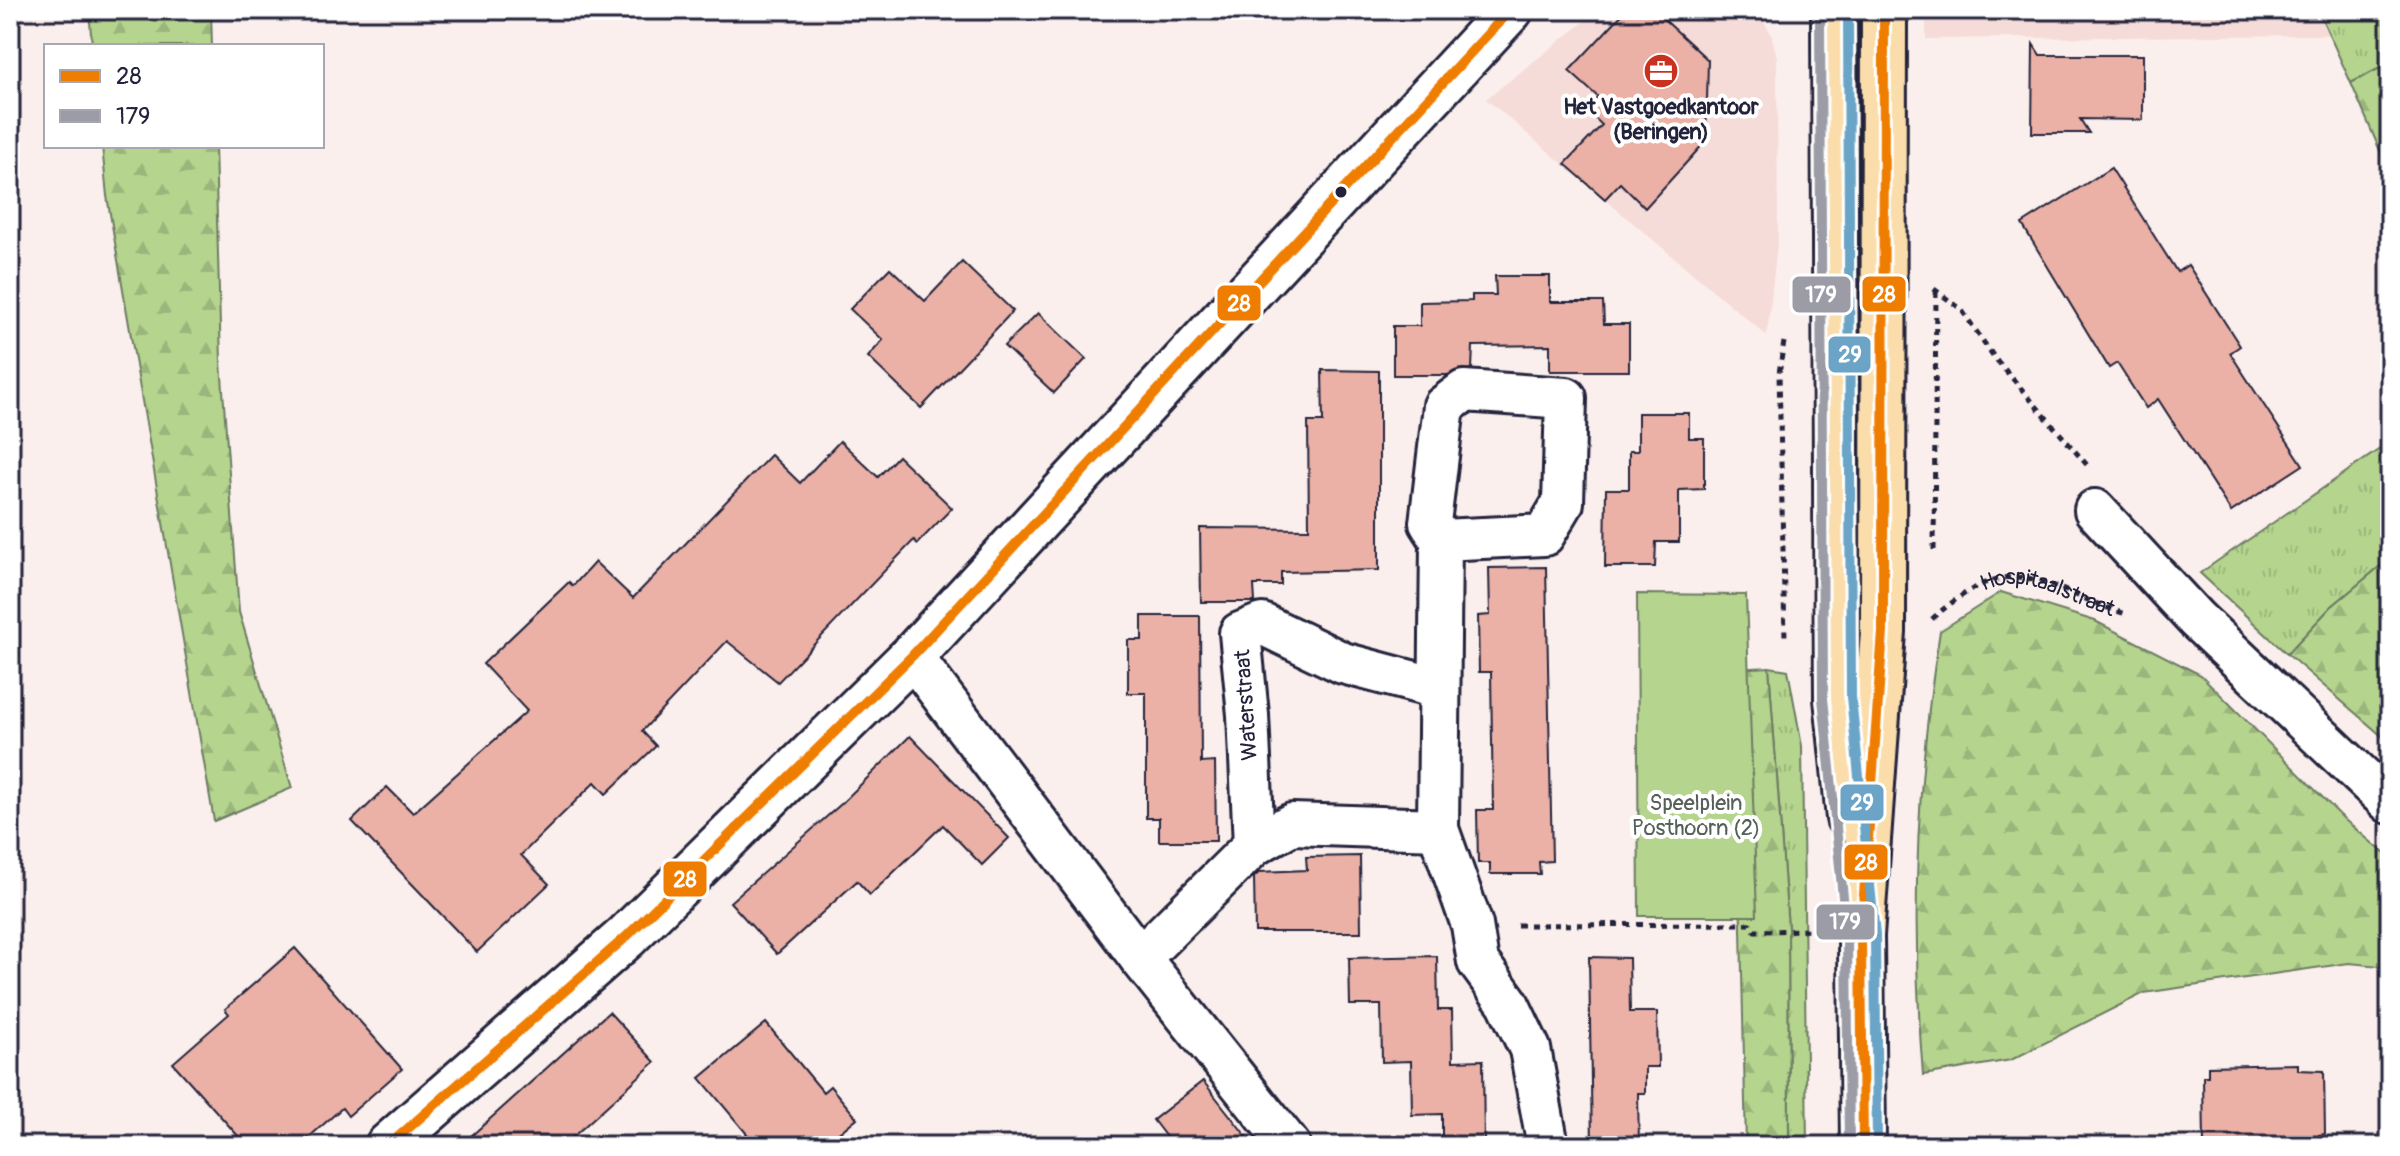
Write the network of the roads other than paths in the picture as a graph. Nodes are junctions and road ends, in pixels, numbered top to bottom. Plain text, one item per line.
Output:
1 (1510, 10) edge
2 (1834, 10) edge
3 (1884, 10) edge
4 (2095, 510) road end
5 (1441, 540) junction
6 (912, 656) junction
7 (1437, 688) junction
8 (2390, 803) edge
9 (1438, 829) junction
10 (1254, 845) junction
11 (1861, 936) junction
12 (1140, 958) junction
13 (388, 1146) edge
14 (1290, 1146) edge
15 (1548, 1146) edge
16 (1863, 1146) edge

1 - 6 street
2 - 11 main road
3 - 11 main road
4 - 8 street
5 - 5 street
5 - 7 street
6 - 12 street
6 - 13 street
7 - 9 street
7 - 10 street, Waterstraat
9 - 10 street
9 - 15 street
10 - 12 street
11 - 16 main road
12 - 14 street

